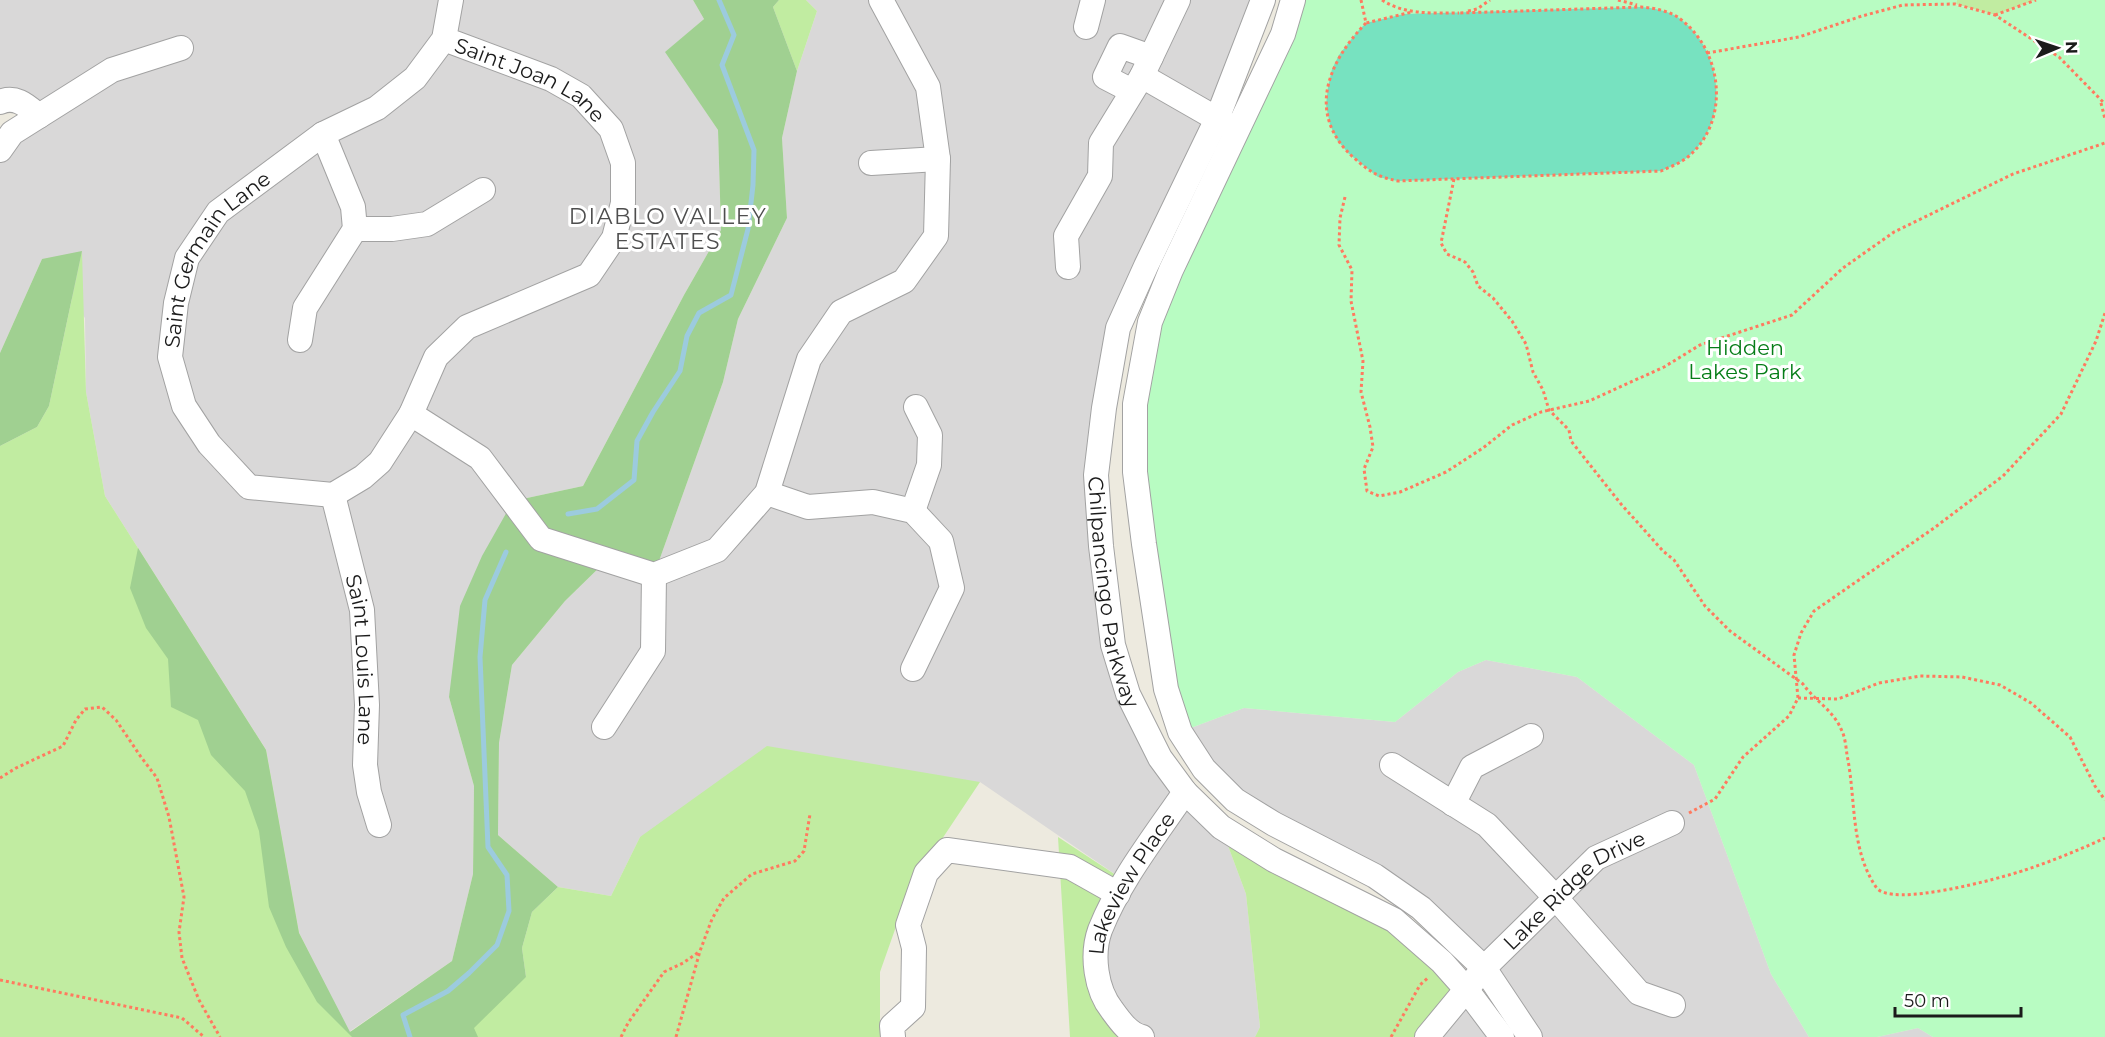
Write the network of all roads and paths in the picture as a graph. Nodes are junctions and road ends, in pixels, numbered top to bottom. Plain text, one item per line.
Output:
1 (451, 0) edge
2 (881, 0) edge
3 (1093, 0) edge
4 (1178, 0) edge
5 (1263, 0) edge
6 (1293, 0) edge
7 (1361, 0) edge
8 (1382, 0) edge
9 (1490, 0) edge
10 (1618, 0) edge
11 (2036, 0) edge
12 (1641, 7) junction
13 (1414, 12) junction
14 (1459, 13) junction
15 (1995, 15) junction
16 (1366, 23) junction
17 (1086, 27) dead end
18 (444, 39) junction
19 (181, 48) dead end
20 (1707, 53) junction
21 (1141, 75) junction
22 (0, 102) edge
23 (2101, 102) junction
24 (2105, 104) edge
25 (39, 116) junction
26 (1217, 119) junction
27 (2105, 119) edge
28 (1238, 131) junction
29 (323, 135) junction
30 (2105, 143) edge
31 (0, 150) edge
32 (938, 159) junction
33 (871, 163) dead end
34 (1454, 179) junction
35 (483, 190) dead end
36 (1345, 198) dead end
37 (355, 229) junction
38 (1068, 267) dead end
39 (2105, 313) edge
40 (300, 340) dead end
41 (916, 407) dead end
42 (1549, 410) junction
43 (411, 414) junction
44 (767, 493) junction
45 (333, 495) junction
46 (914, 511) junction
47 (654, 575) junction
48 (913, 669) dead end
49 (1796, 678) junction
50 (1798, 698) junction
51 (1817, 699) junction
52 (604, 727) dead end
53 (1531, 736) dead end
54 (1392, 765) dead end
55 (0, 778) edge
56 (1185, 792) junction
57 (2105, 800) edge
58 (1453, 804) junction
59 (810, 814) dead end
60 (1672, 824) joint
61 (379, 825) dead end
62 (2105, 838) edge
63 (1118, 894) junction
64 (1556, 897) junction
65 (700, 951) junction
66 (1442, 962) junction
67 (1484, 968) junction
68 (0, 980) edge
69 (1466, 989) junction
70 (1673, 1005) dead end
71 (204, 1037) edge
72 (220, 1037) edge
73 (621, 1037) edge
74 (676, 1037) edge
75 (893, 1037) edge
76 (1142, 1037) edge
77 (1391, 1037) edge
78 (1427, 1037) edge
79 (1502, 1037) edge
80 (1530, 1037) edge

1 - 18 street, Saint Germain Lane
2 - 32 street
3 - 17 street
4 - 21 street
5 - 26 street, Chilpancingo Parkway
6 - 28 street, Chilpancingo Parkway
7 - 16 path
8 - 13 path
9 - 14 path
10 - 12 path
11 - 15 path
12 - 14 path
12 - 20 path
13 - 14 path
13 - 16 path
15 - 20 path
15 - 23 path
16 - 34 path
18 - 29 street, Saint Germain Lane
18 - 43 street, Saint Joan Lane
19 - 25 street
20 - 34 path
21 - 26 street
21 - 38 street
22 - 25 street
23 - 24 path
23 - 27 path
25 - 31 street
26 - 28 street
26 - 56 street, Chilpancingo Parkway
28 - 67 street, Chilpancingo Parkway
29 - 37 street
29 - 45 street, Saint Germain Lane
30 - 42 path
32 - 33 street
32 - 44 street
34 - 42 path
35 - 37 street
36 - 42 path
37 - 40 street
39 - 49 path
41 - 46 street
42 - 49 path
43 - 45 street
43 - 47 street
44 - 46 street
44 - 47 street
45 - 61 street, Saint Louis Lane
46 - 48 street
47 - 52 street
49 - 50 path
49 - 51 path
50 - 51 path
50 - 60 path
51 - 57 path
51 - 62 path
53 - 58 street
54 - 58 street
55 - 72 path
56 - 63 street, Lakeview Place
56 - 66 street, Chilpancingo Parkway
58 - 64 street
59 - 65 path
60 - 64 street, Lake Ridge Drive
63 - 75 street
63 - 76 street, Lakeview Place
64 - 67 street, Lake Ridge Drive
64 - 70 street
65 - 73 path
65 - 74 path
66 - 69 street, Chilpancingo Parkway
66 - 77 path
67 - 69 street, Lake Ridge Drive
67 - 80 street, Chilpancingo Parkway
68 - 71 path
69 - 78 street, Lake Ridge Drive
69 - 79 street, Chilpancingo Parkway

